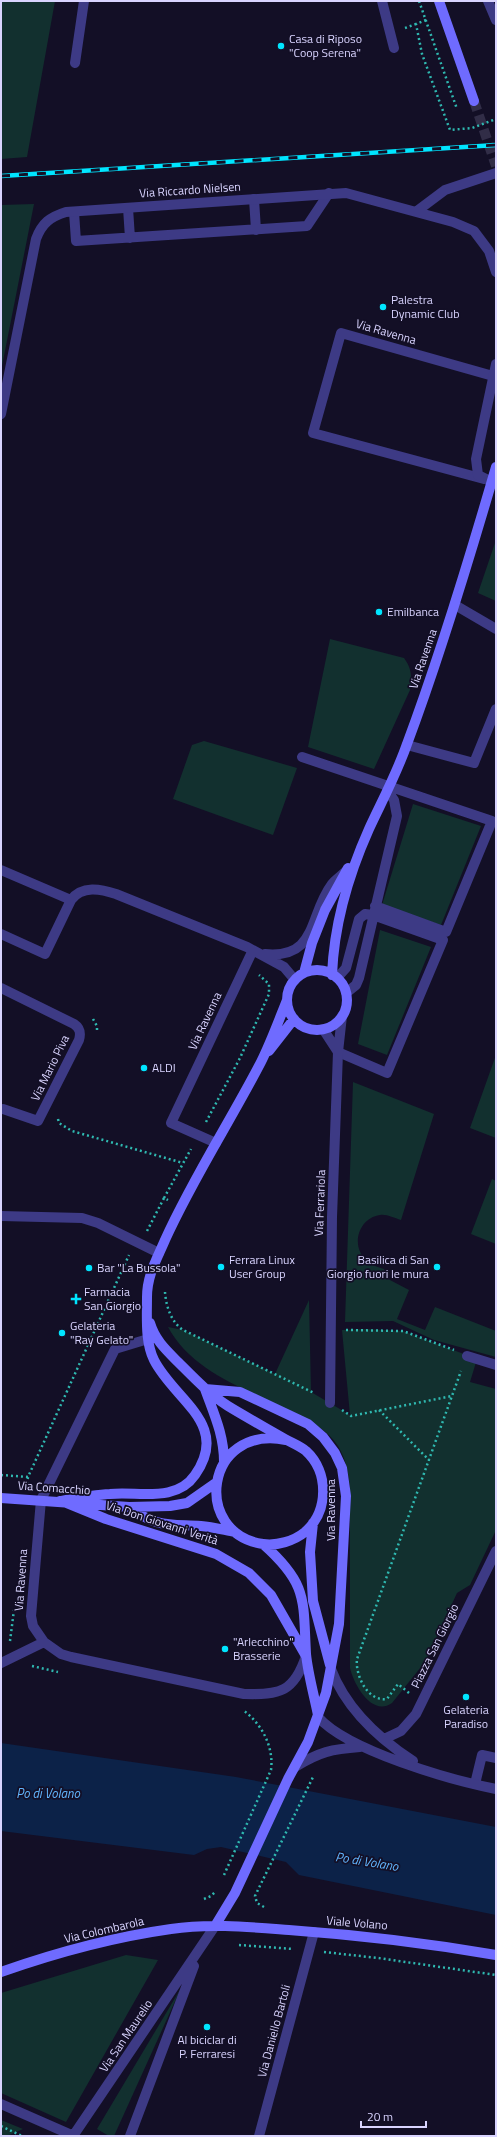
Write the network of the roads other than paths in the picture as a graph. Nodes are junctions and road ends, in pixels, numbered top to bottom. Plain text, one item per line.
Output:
1 (84, 1) edge
2 (382, 1) edge
3 (439, 1) edge
4 (488, 1) edge
5 (496, 20) edge
6 (394, 48) dead end
7 (75, 63) dead end
8 (474, 101) tunnel mouth
9 (496, 173) edge
10 (329, 193) junction
11 (254, 199) junction
12 (128, 208) junction
13 (417, 211) junction
14 (74, 212) junction
15 (256, 230) junction
16 (130, 238) junction
17 (496, 272) edge
18 (496, 364) edge
19 (493, 376) junction
20 (1, 414) edge
21 (496, 467) edge
22 (488, 481) junction
23 (455, 605) junction
24 (496, 629) edge
25 (496, 708) edge
26 (407, 745) junction
27 (302, 757) dead end
28 (387, 788) junction
29 (368, 831) junction
30 (1, 870) edge
31 (345, 872) junction
32 (71, 900) junction
33 (374, 910) junction
34 (1, 934) edge
35 (256, 952) junction
36 (304, 973) junction
37 (334, 976) junction
38 (295, 980) junction
39 (1, 988) edge
40 (346, 993) junction
41 (287, 1000) junction
42 (342, 1016) junction
43 (294, 1019) junction
44 (323, 1029) junction
45 (338, 1052) junction
46 (262, 1060) junction
47 (3, 1109) dead end
48 (216, 1143) junction
49 (1, 1216) edge
50 (159, 1253) junction
51 (147, 1316) junction
52 (148, 1339) junction
53 (467, 1356) road end
54 (496, 1365) edge
55 (205, 1389) junction
56 (330, 1403) road end
57 (286, 1440) junction
58 (224, 1462) junction
59 (217, 1482) junction
60 (1, 1498) edge
61 (41, 1500) junction
62 (60, 1501) junction
63 (129, 1507) junction
64 (313, 1523) junction
65 (235, 1532) junction
66 (263, 1544) junction
67 (496, 1551) edge
68 (44, 1642) junction
69 (306, 1656) junction
70 (1, 1663) edge
71 (331, 1669) junction
72 (318, 1717) junction
73 (384, 1739) junction
74 (364, 1747) junction
75 (496, 1758) edge
76 (295, 1767) junction
77 (428, 1771) junction
78 (475, 1784) junction
79 (496, 1789) edge
80 (215, 1926) junction
81 (314, 1932) junction
82 (200, 1951) junction
83 (496, 1955) edge
84 (1, 1972) edge
85 (1, 2104) edge
86 (73, 2136) edge
87 (130, 2136) edge
88 (258, 2136) edge

1 - 7 street
2 - 6 street
3 - 8 main road
4 - 5 street
9 - 13 street
10 - 11 street, Via Riccardo Nielsen
10 - 13 street, Via Riccardo Nielsen
10 - 15 street
11 - 12 street, Via Riccardo Nielsen
11 - 15 street, Via Riccardo Nielsen
12 - 14 street, Via Riccardo Nielsen
12 - 16 street, Via Riccardo Nielsen
13 - 17 street, Via Riccardo Nielsen
14 - 16 street
14 - 20 street, Via Riccardo Nielsen
15 - 16 street
18 - 19 street
19 - 22 street
19 - 22 street, Via Ravenna
21 - 22 main road, Via Ravenna
22 - 23 main road, Via Ravenna
23 - 24 street
23 - 26 main road, Via Ravenna
25 - 26 street
26 - 28 main road, Via Ravenna
27 - 28 street
28 - 29 main road, Via Ravenna
28 - 33 street
28 - 33 street
29 - 31 main road, Via Ravenna
29 - 37 main road, Via Ravenna
30 - 32 street
31 - 35 street, Via Ravenna
31 - 36 main road, Via Ravenna
32 - 34 street
32 - 35 street, Via Ravenna
33 - 37 street
33 - 40 street
33 - 45 street
35 - 38 street, Via Ravenna
35 - 48 street, Via Ravenna
36 - 37 main road
36 - 38 main road, Via Ravenna
37 - 40 main road
38 - 41 main road, Via Ravenna
39 - 47 street, Via Mario Piva
40 - 42 main road
41 - 43 main road
41 - 46 main road, Via Ravenna
42 - 44 main road
42 - 45 street, Via Ferrariola
43 - 44 main road
43 - 46 main road, Via Ravenna
44 - 45 street
45 - 56 street, Via Ferrariola
46 - 48 main road, Via Ravenna
48 - 50 main road, Via Ravenna
49 - 50 street
50 - 51 main road, Via Ravenna
51 - 52 main road, Via Ravenna
51 - 55 main road, Via Ravenna
52 - 61 street, Via Ravenna
52 - 62 main road, Via Ravenna
53 - 54 street
55 - 57 main road, Via Ravenna
55 - 58 main road, Via Ravenna
55 - 71 main road, Via Ravenna
57 - 58 main road, Via Ravenna
57 - 64 main road, Via Ravenna
58 - 59 main road, Via Ravenna
59 - 63 main road, Via Comacchio
59 - 65 main road, Via Ravenna
60 - 61 main road, Via Comacchio
61 - 62 main road, Via Comacchio
61 - 68 street, Via Ravenna
62 - 63 main road, Via Comacchio
62 - 69 main road, Via Don Giovanni Verità
63 - 65 main road
64 - 66 main road, Via Ravenna
64 - 71 main road, Via Ravenna
65 - 66 main road, Via Ravenna
66 - 69 main road, Via Ravenna
67 - 73 street, Piazza San Giorgio
68 - 69 street, Via Ravenna
68 - 70 street
69 - 72 main road, Via Ravenna
71 - 72 main road, Via Ravenna
71 - 73 street
72 - 74 street
72 - 76 main road, Via Ravenna
73 - 77 street
74 - 76 street
74 - 77 street
75 - 78 street
76 - 80 main road, Via San Maurelio
77 - 78 street
78 - 79 street
80 - 81 main road, Viale Volano
80 - 82 street, Via San Maurelio
80 - 84 main road, Via Colombarola
81 - 83 main road, Viale Volano
81 - 88 street, Via Daniello Bartoli
82 - 86 street, Via San Maurelio
82 - 87 street, Via San Maurelio
85 - 86 street

